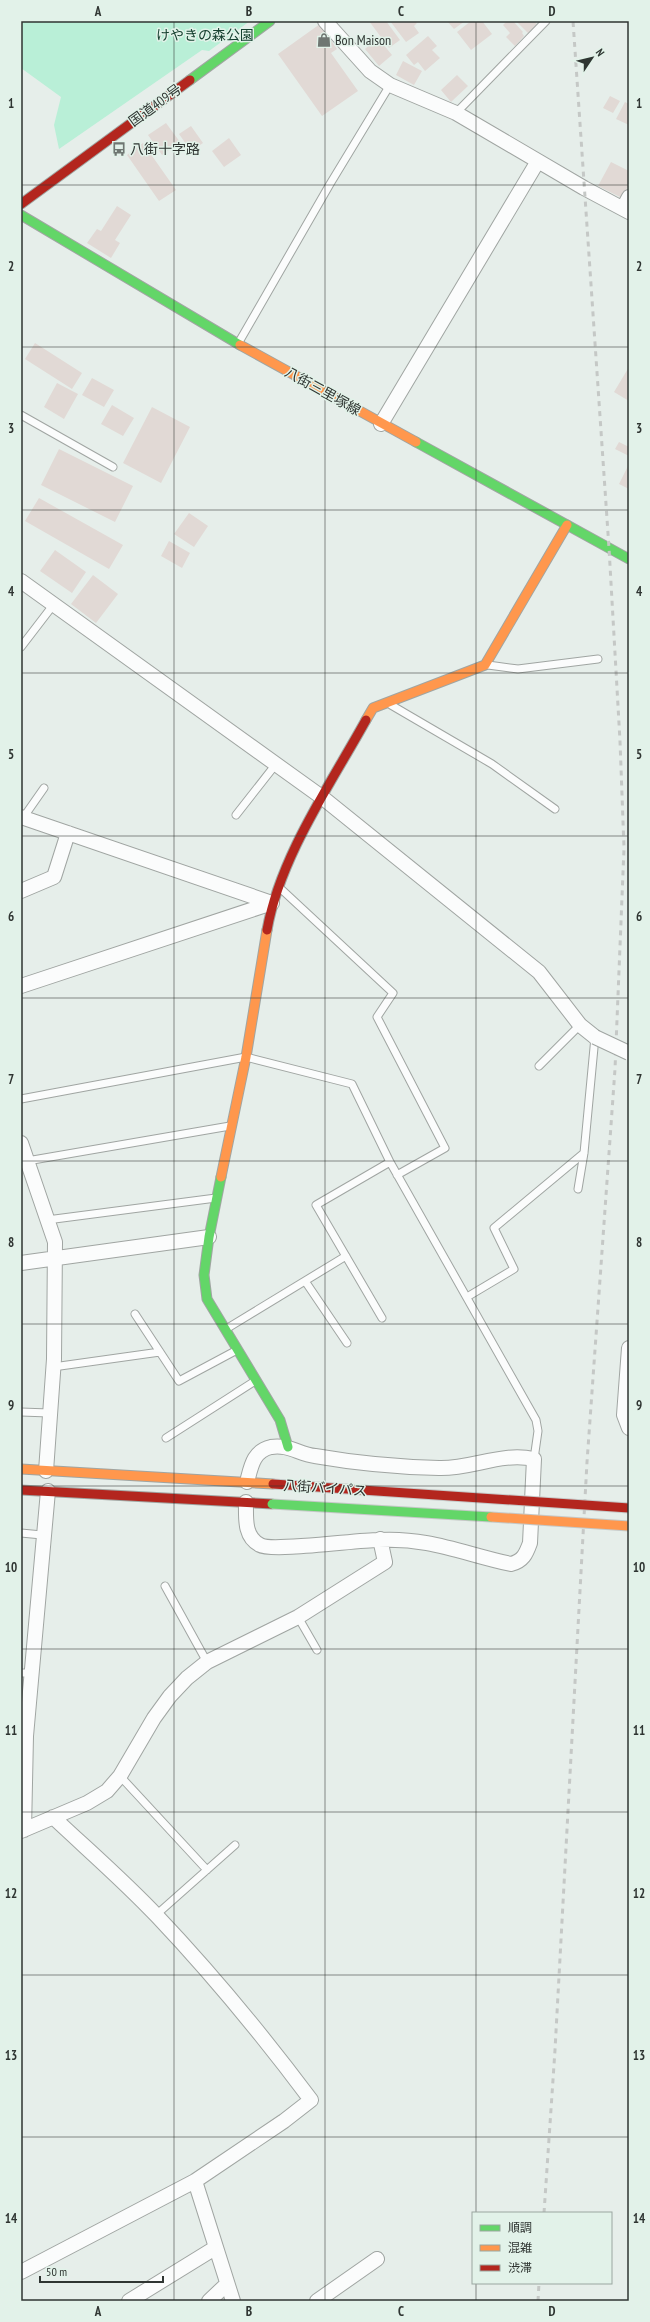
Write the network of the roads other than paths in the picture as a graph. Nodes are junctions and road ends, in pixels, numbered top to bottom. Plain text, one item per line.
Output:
1 (270, 21) edge
2 (325, 21) edge
3 (546, 21) edge
4 (390, 85) junction
5 (456, 113) junction
6 (538, 161) junction
7 (21, 204) edge
8 (627, 206) edge
9 (21, 215) edge
10 (238, 344) junction
11 (21, 414) edge
12 (381, 424) junction
13 (113, 467) dead end
14 (567, 525) junction
15 (629, 559) edge
16 (21, 581) edge
17 (54, 604) junction
18 (21, 647) edge
19 (598, 659) dead end
20 (485, 665) junction
21 (388, 702) junction
22 (276, 764) junction
23 (44, 788) dead end
24 (323, 798) junction
25 (555, 809) dead end
26 (236, 815) dead end
27 (22, 817) edge
28 (68, 833) junction
29 (278, 887) junction
30 (21, 891) edge
31 (272, 903) junction
32 (21, 986) edge
33 (580, 1025) junction
34 (595, 1037) junction
35 (629, 1053) edge
36 (246, 1057) junction
37 (540, 1066) dead end
38 (21, 1099) edge
39 (232, 1126) junction
40 (21, 1143) edge
41 (584, 1153) junction
42 (27, 1161) junction
43 (390, 1162) junction
44 (398, 1175) junction
45 (578, 1189) dead end
46 (217, 1198) junction
47 (47, 1220) junction
48 (209, 1237) junction
49 (346, 1256) junction
50 (56, 1258) junction
51 (21, 1263) edge
52 (305, 1281) junction
53 (466, 1296) junction
54 (135, 1314) dead end
55 (382, 1318) dead end
56 (225, 1330) junction
57 (347, 1343) dead end
58 (629, 1348) edge
59 (238, 1350) junction
60 (160, 1352) junction
61 (53, 1367) junction
62 (256, 1381) junction
63 (21, 1412) edge
64 (49, 1413) junction
65 (629, 1428) edge
66 (166, 1438) dead end
67 (288, 1447) junction
68 (534, 1459) junction
69 (21, 1469) edge
70 (46, 1471) junction
71 (247, 1482) junction
72 (21, 1490) edge
73 (48, 1491) junction
74 (246, 1502) junction
75 (629, 1508) edge
76 (629, 1526) edge
77 (21, 1533) edge
78 (42, 1535) junction
79 (380, 1539) junction
80 (165, 1586) dead end
81 (298, 1617) junction
82 (317, 1650) dead end
83 (208, 1662) junction
84 (26, 1673) edge
85 (24, 1735) edge
86 (120, 1776) junction
87 (53, 1817) junction
88 (23, 1830) edge
89 (235, 1845) dead end
90 (207, 1870) junction
91 (156, 1915) junction
92 (195, 2181) junction
93 (215, 2248) junction
94 (377, 2259) dead end
95 (21, 2272) edge
96 (227, 2284) junction
97 (322, 2299) edge
98 (129, 2301) edge
99 (209, 2301) edge
100 (233, 2301) edge

1 - 7 main road, 国道409号
2 - 4 street
3 - 5 lane
4 - 5 street
4 - 10 lane
5 - 6 street
6 - 8 street
6 - 12 street
9 - 10 main road, 八街三里塚線
10 - 12 main road, 八街三里塚線
11 - 13 lane
12 - 14 main road, 八街三里塚線
14 - 15 main road, 八街三里塚線
14 - 20 main road
16 - 17 street
17 - 18 lane
17 - 22 street
19 - 20 lane
20 - 21 main road
21 - 24 main road
21 - 25 lane
22 - 24 street
22 - 26 lane
23 - 27 lane
24 - 29 main road
24 - 33 street
27 - 28 street
28 - 30 street
28 - 31 street
29 - 31 main road
29 - 44 lane
31 - 32 street
31 - 36 main road
33 - 34 street
33 - 37 lane
34 - 35 street, bridge
34 - 41 lane
36 - 38 lane
36 - 39 main road
36 - 43 lane
39 - 42 lane
39 - 46 main road
40 - 42 street
41 - 45 lane
41 - 53 lane
42 - 47 street
43 - 44 lane
43 - 49 lane
44 - 53 lane
46 - 47 lane
46 - 48 main road
47 - 50 street
48 - 50 street
48 - 56 main road
49 - 52 lane
49 - 55 lane
50 - 51 street
50 - 61 street
52 - 56 lane
52 - 57 lane
53 - 68 lane
54 - 60 lane
56 - 59 main road
58 - 65 street
59 - 60 lane
59 - 62 main road
60 - 61 lane
61 - 64 street
62 - 66 lane
62 - 67 main road
63 - 64 lane
64 - 70 street
67 - 68 street
67 - 71 street
68 - 79 street
69 - 70 main road, 八街バイパス
70 - 71 main road, 八街バイパス
71 - 75 main road, 八街バイパス, bridge
72 - 73 main road, 八街バイパス
73 - 74 main road, 八街バイパス
73 - 78 street
74 - 76 main road, 八街バイパス, bridge
74 - 79 street
77 - 78 lane
78 - 84 street
79 - 81 street
80 - 83 lane
81 - 82 lane
81 - 83 street
83 - 86 street
84 - 85 street
85 - 88 street
86 - 87 street
86 - 90 lane
87 - 88 street
87 - 91 street
89 - 90 lane
90 - 91 lane
91 - 92 street
92 - 93 street
92 - 95 street
93 - 96 street
93 - 98 street
94 - 97 street
96 - 99 street
96 - 100 street

